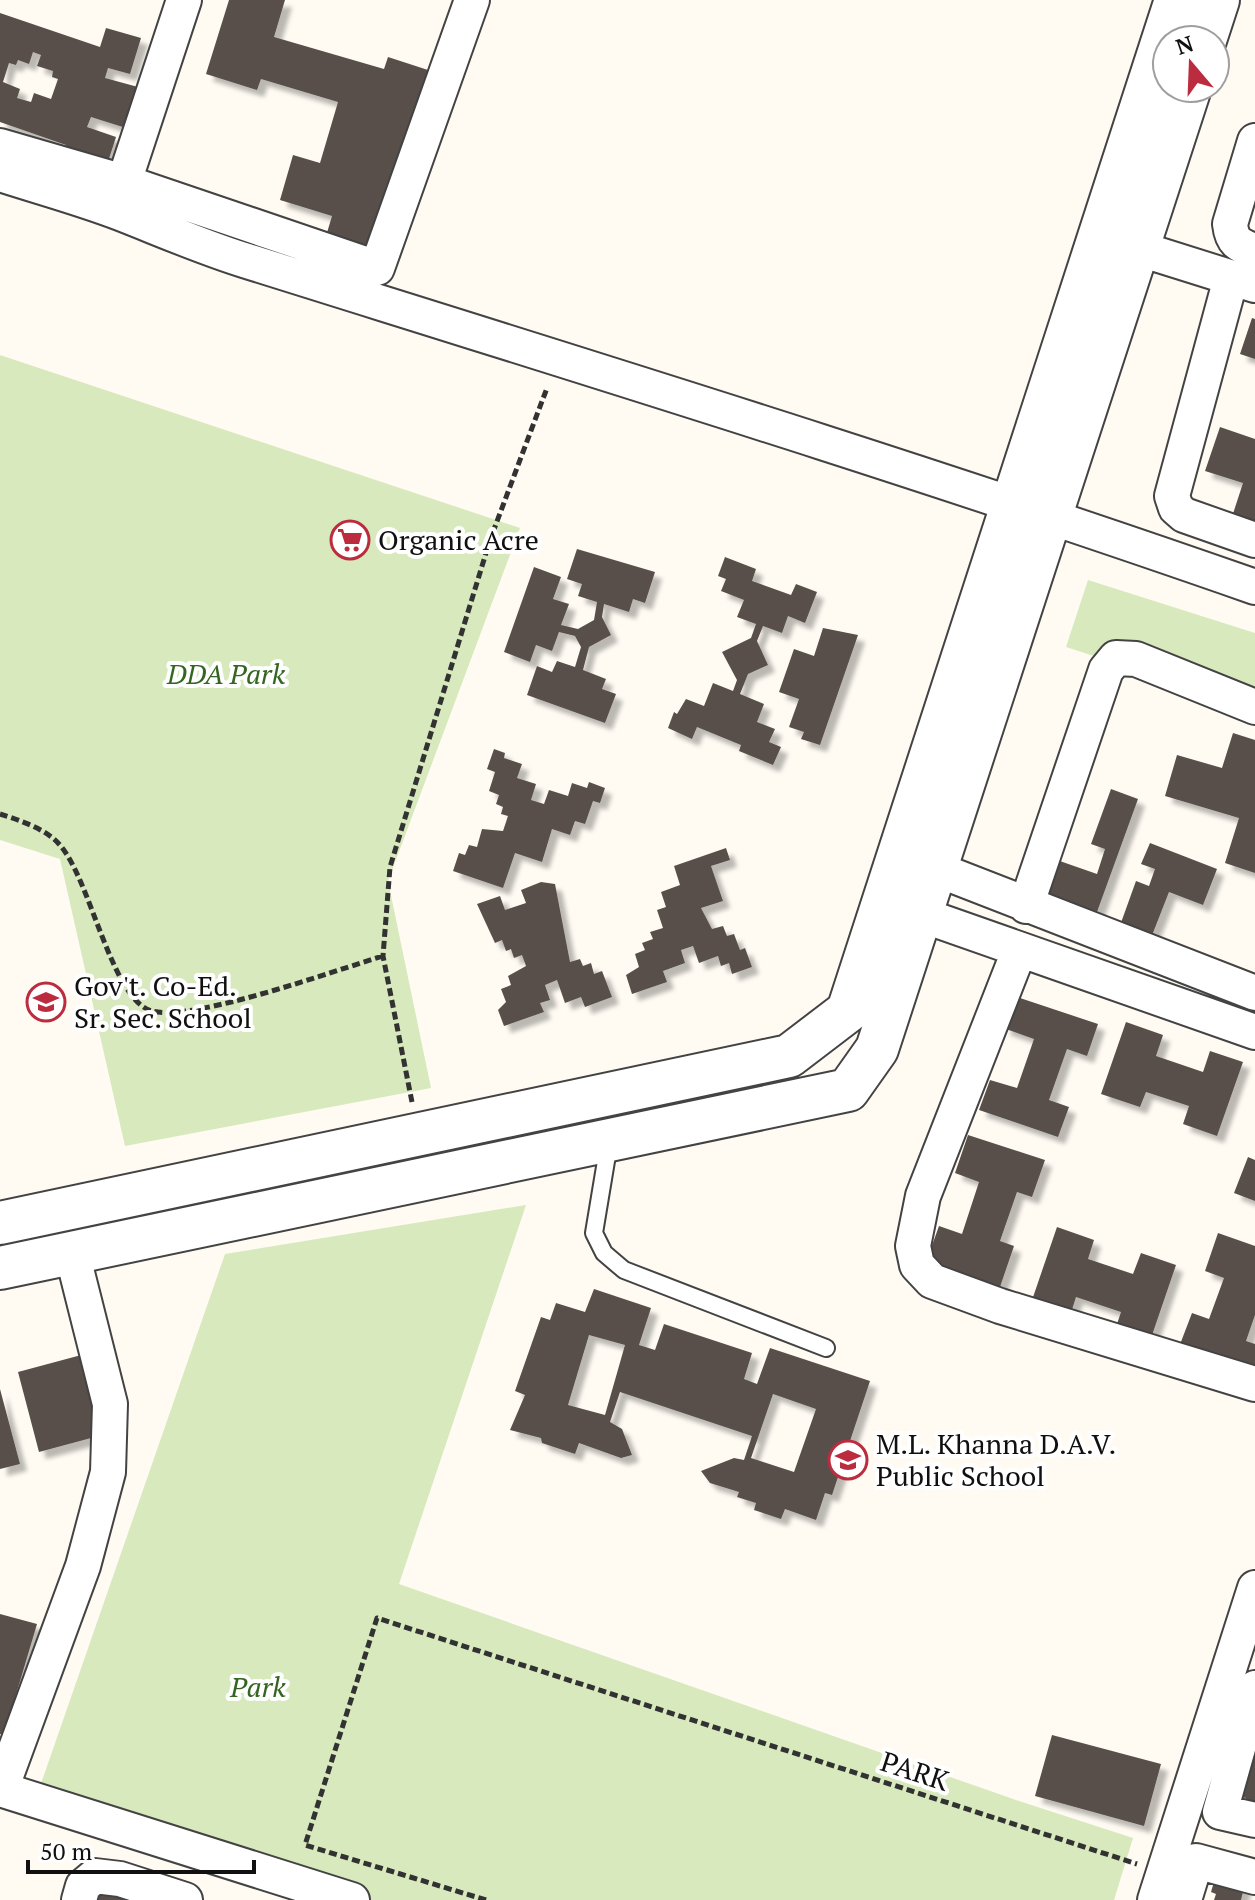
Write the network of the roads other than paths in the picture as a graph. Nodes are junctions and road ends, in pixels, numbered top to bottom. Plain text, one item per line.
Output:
1 (184, 0) edge
2 (472, 0) edge
3 (1176, 0) edge
4 (1218, 0) edge
5 (1210, 24) edge
6 (1185, 104) edge
7 (1255, 141) edge
8 (0, 146) edge
9 (0, 174) edge
10 (124, 182) junction
11 (1137, 248) junction
12 (1255, 251) edge
13 (1243, 281) edge
14 (1012, 504) junction
15 (1052, 516) junction
16 (1255, 540) edge
17 (1255, 587) edge
18 (1255, 707) edge
19 (936, 869) junction
20 (1026, 906) junction
21 (922, 915) junction
22 (1019, 951) junction
23 (1255, 993) edge
24 (1255, 1032) edge
25 (609, 1142) junction
26 (0, 1223) edge
27 (72, 1253) junction
28 (0, 1268) edge
29 (826, 1348) dead end
30 (1255, 1384) edge
31 (1255, 1588) edge
32 (1255, 1688) edge
33 (0, 1789) edge
34 (1186, 1803) junction
35 (1220, 1812) junction
36 (1255, 1820) edge
37 (1171, 1872) edge
38 (1255, 1877) edge
39 (79, 1900) edge
40 (185, 1900) edge
41 (352, 1900) edge
42 (1184, 1900) edge

1 - 10 street
2 - 10 street
3 - 14 street
4 - 5 street
6 - 11 street
7 - 12 street
8 - 10 street
9 - 14 street
11 - 13 street
11 - 15 street
13 - 16 street
14 - 15 street
14 - 26 street
15 - 17 street
15 - 19 street
18 - 20 street
19 - 20 street
19 - 21 street
20 - 23 street
21 - 22 street
21 - 25 street
22 - 24 street
22 - 30 street
25 - 27 street
25 - 29 lane
27 - 28 street
27 - 33 street
31 - 34 street
32 - 35 street
33 - 41 street
34 - 35 street
34 - 37 street
35 - 36 street
37 - 38 street
37 - 42 street
39 - 40 street

